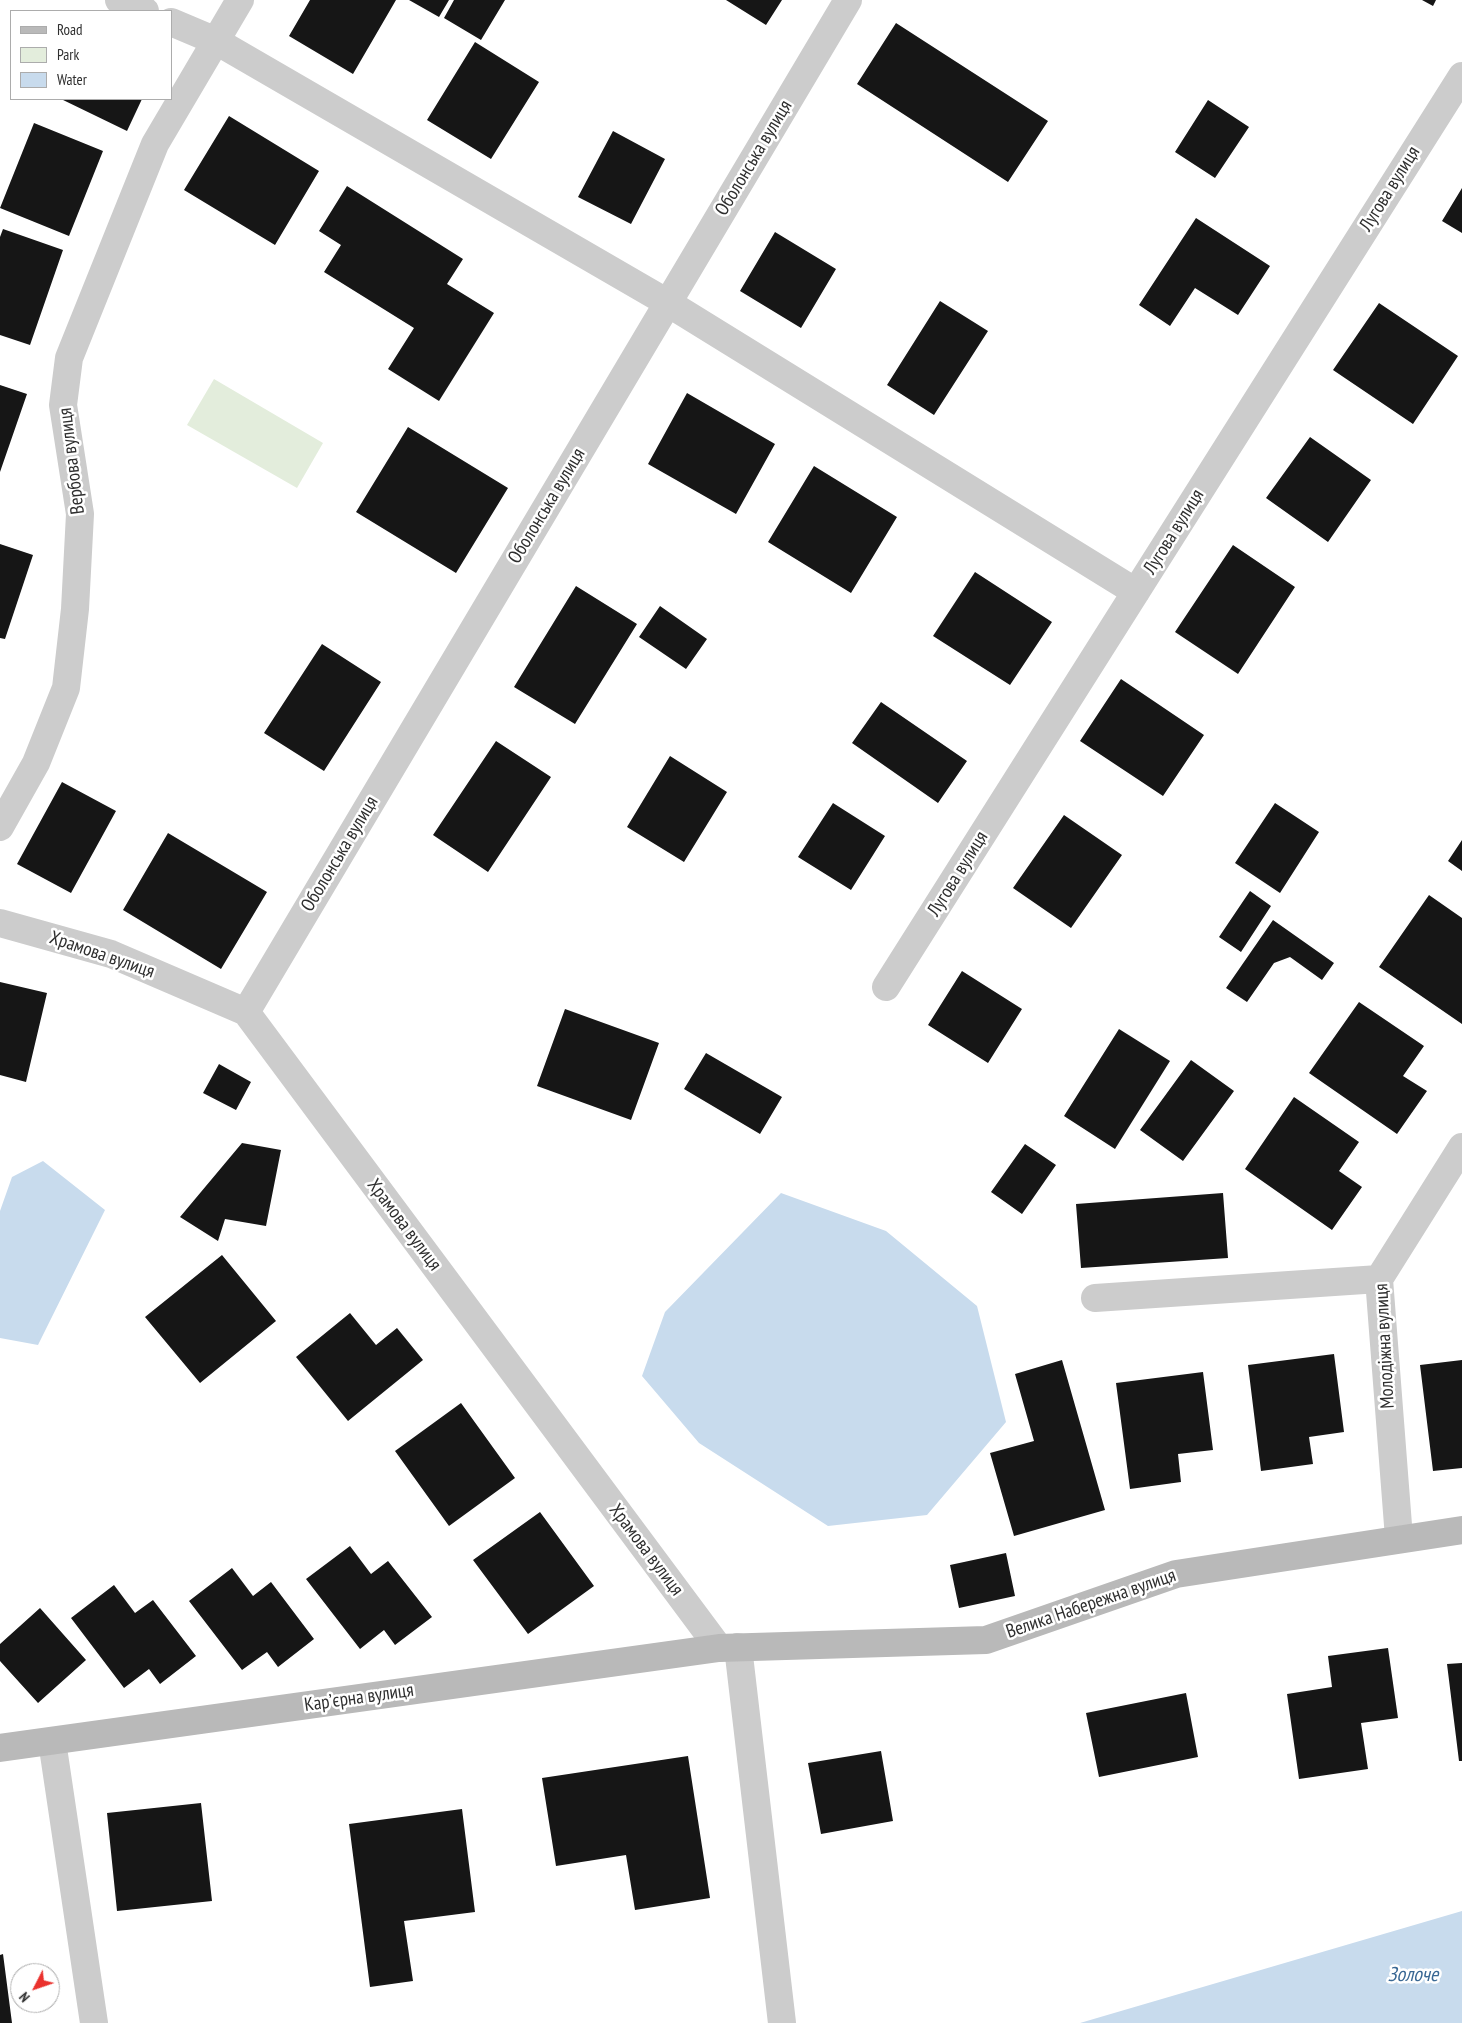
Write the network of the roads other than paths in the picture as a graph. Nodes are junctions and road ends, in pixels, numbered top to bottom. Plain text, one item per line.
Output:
1 (119, 0) edge
2 (240, 0) edge
3 (848, 0) edge
4 (143, 10) edge
5 (172, 22) edge
6 (216, 41) junction
7 (1462, 76) edge
8 (668, 303) junction
9 (1136, 592) junction
10 (0, 827) edge
11 (0, 923) edge
12 (886, 987) dead end
13 (246, 1012) junction
14 (1462, 1147) edge
15 (1379, 1279) junction
16 (1095, 1298) dead end
17 (1462, 1530) edge
18 (1399, 1538) junction
19 (728, 1648) junction
20 (52, 1741) junction
21 (0, 1748) edge
22 (94, 2023) edge
23 (782, 2023) edge

1 - 4 street
2 - 6 street, Вербова вулиця
3 - 8 street, Оболонська вулиця
5 - 6 street
6 - 8 street
6 - 10 street, Вербова вулиця
7 - 9 street, Лугова вулиця
8 - 9 street
8 - 13 street, Оболонська вулиця
9 - 12 street, Лугова вулиця
11 - 13 street, Храмова вулиця
13 - 19 street, Храмова вулиця
14 - 15 street, Молодіжна вулиця
15 - 16 street
15 - 18 street, Молодіжна вулиця
17 - 18 street, Велика Набережна вулиця
18 - 19 street, Велика Набережна вулиця
19 - 20 street, Карʼєрна вулиця
19 - 23 street
20 - 21 street, Карʼєрна вулиця
20 - 22 street

